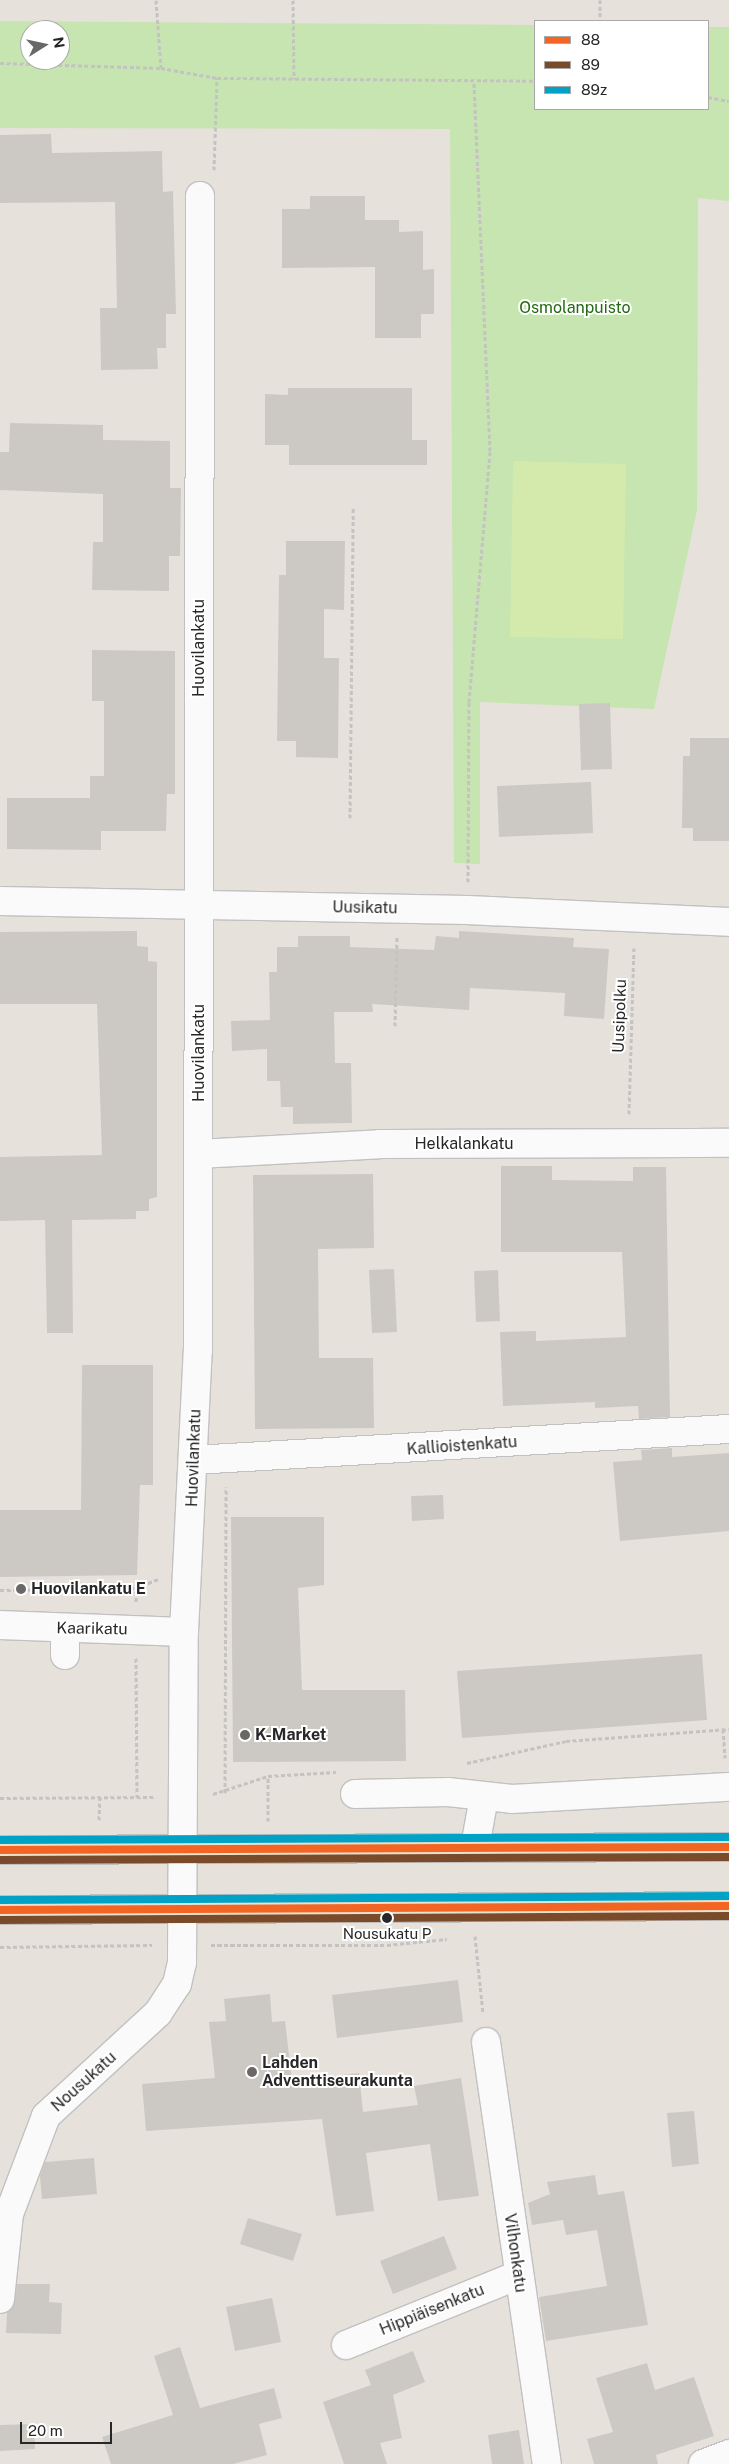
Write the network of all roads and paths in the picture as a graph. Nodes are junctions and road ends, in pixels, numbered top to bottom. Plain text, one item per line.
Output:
1 (156, 0) edge
2 (293, 0) edge
3 (600, 0) edge
4 (600, 20) edge
5 (0, 64) edge
6 (161, 68) junction
7 (217, 78) junction
8 (294, 79) junction
9 (534, 81) edge
10 (474, 82) junction
11 (709, 97) edge
12 (729, 101) edge
13 (207, 188) joint
14 (353, 508) dead end
15 (350, 818) dead end
16 (0, 901) edge
17 (200, 904) junction
18 (398, 908) junction
19 (467, 910) junction
20 (635, 918) junction
21 (729, 922) edge
22 (395, 1026) dead end
23 (629, 1143) junction
24 (729, 1143) edge
25 (198, 1154) junction
26 (729, 1429) edge
27 (194, 1460) junction
28 (224, 1567) dead end
29 (190, 1568) junction
30 (136, 1588) junction
31 (0, 1590) edge
32 (0, 1625) edge
33 (136, 1630) junction
34 (184, 1632) junction
35 (723, 1729) dead end
36 (725, 1750) dead end
37 (729, 1787) edge
38 (355, 1794) dead end
39 (114, 1795) dead end
40 (137, 1797) dead end
41 (484, 1797) junction
42 (0, 1798) edge
43 (475, 1847) junction
44 (729, 1847) edge
45 (0, 1850) edge
46 (184, 1852) junction
47 (729, 1906) edge
48 (0, 1910) edge
49 (183, 1910) junction
50 (474, 1936) dead end
51 (486, 2042) joint
52 (518, 2275) junction
53 (0, 2299) edge
54 (346, 2345) dead end
55 (729, 2454) edge
56 (547, 2464) edge
57 (703, 2464) edge

1 - 6 path
2 - 8 path
3 - 4 path
5 - 6 path
6 - 7 path
7 - 8 path
7 - 13 path
8 - 10 path
9 - 10 path
10 - 19 path
11 - 12 path
13 - 17 street, Huovilankatu
14 - 15 path
16 - 17 street, Uusikatu
17 - 18 street, Uusikatu
17 - 25 street, Huovilankatu
18 - 19 street, Uusikatu
18 - 22 path
19 - 20 street, Uusikatu
20 - 21 street, Uusikatu
20 - 23 path, Uusipolku
23 - 24 street, Helkalankatu
23 - 25 street, Helkalankatu
25 - 27 street, Huovilankatu
26 - 27 street, Kallioistenkatu
27 - 29 street, Huovilankatu
28 - 29 path
29 - 30 path
29 - 34 street, Huovilankatu
30 - 31 path
30 - 33 path
32 - 33 street, Kaarikatu
33 - 34 street, Kaarikatu
33 - 40 path
34 - 46 street, Huovilankatu
35 - 36 path
37 - 41 street
38 - 41 street
39 - 42 path
41 - 43 street
43 - 44 main road
43 - 46 main road
45 - 46 main road
46 - 49 street, Huovilankatu
47 - 49 main road
48 - 49 main road
49 - 53 street, Nousukatu
50 - 51 path
51 - 52 street, Vilhonkatu
52 - 54 street, Hippiäisenkatu
52 - 56 street, Vilhonkatu
55 - 57 street

